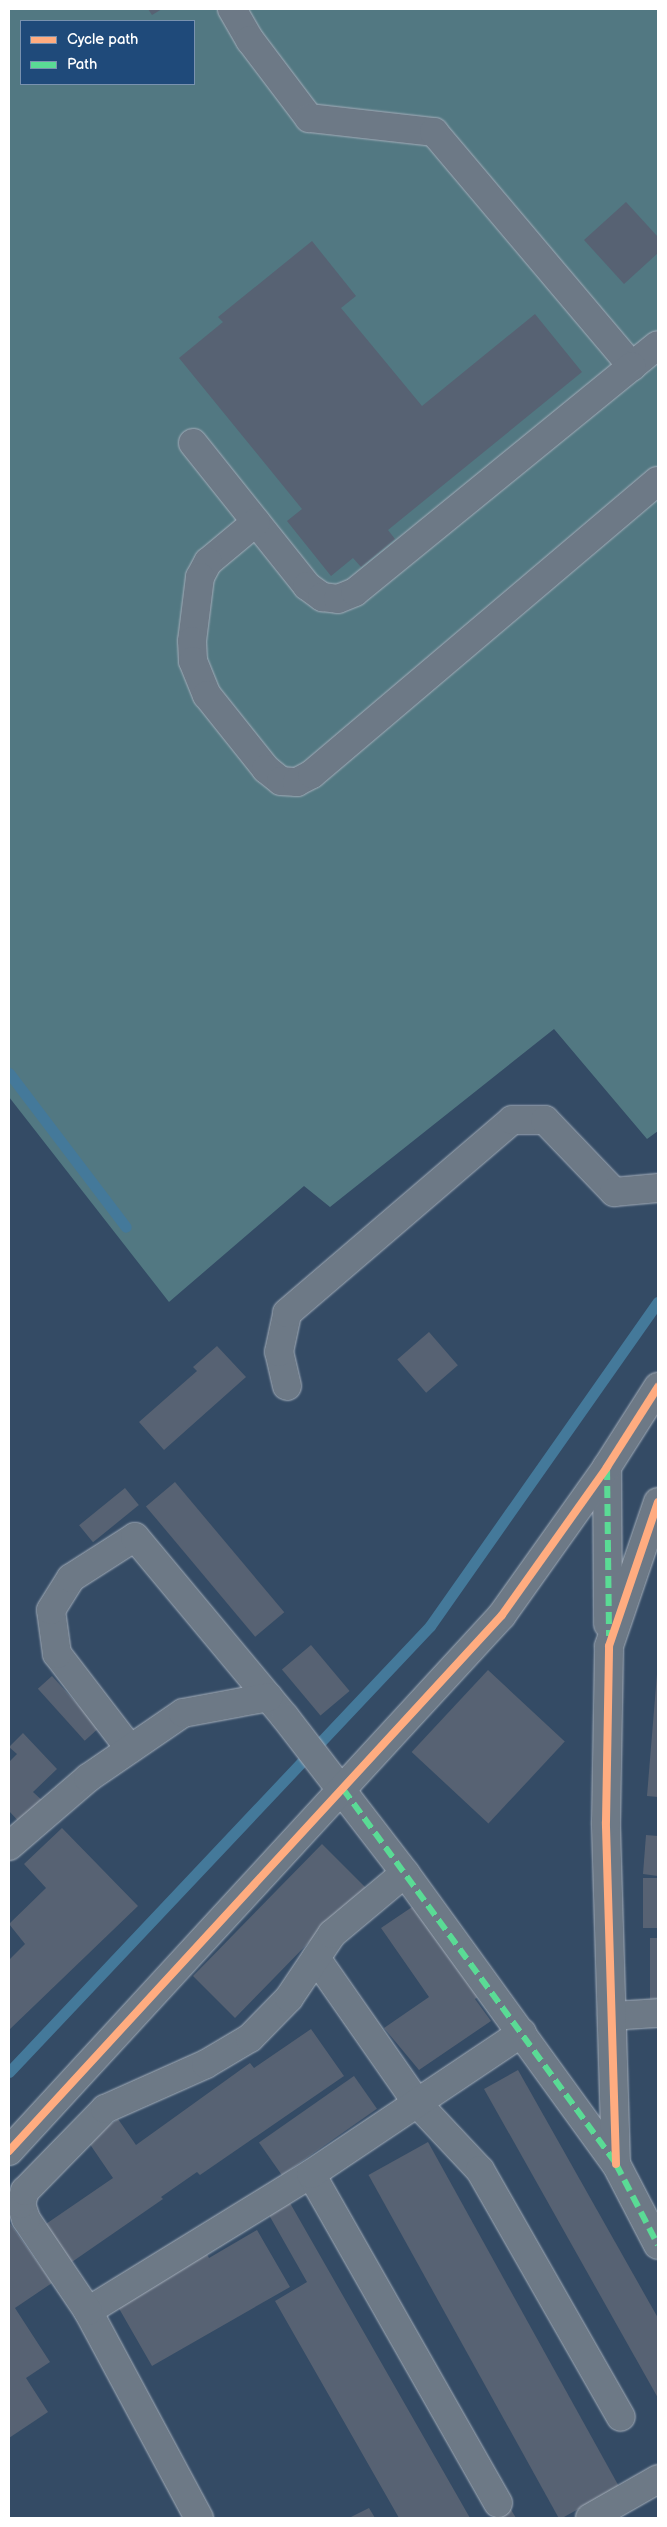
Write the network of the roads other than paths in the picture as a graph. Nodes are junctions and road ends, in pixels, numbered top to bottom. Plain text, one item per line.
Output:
1 (232, 9) edge
2 (658, 345) edge
3 (632, 366) junction
4 (194, 443) dead end
5 (658, 481) edge
6 (256, 522) junction
7 (658, 1188) edge
8 (287, 1386) dead end
9 (658, 1387) edge
10 (607, 1467) junction
11 (658, 1502) edge
12 (609, 1646) junction
13 (277, 1707) junction
14 (130, 1749) junction
15 (343, 1790) junction
16 (9, 1846) edge
17 (405, 1873) junction
18 (316, 1958) junction
19 (658, 2013) edge
20 (612, 2016) junction
21 (522, 2033) junction
22 (417, 2103) junction
23 (9, 2151) edge
24 (616, 2164) junction
25 (311, 2174) junction
26 (658, 2245) edge
27 (88, 2311) junction
28 (621, 2417) dead end
29 (658, 2479) edge
30 (498, 2503) dead end
31 (199, 2518) edge
32 (590, 2518) edge

1 - 3 street
2 - 3 street
3 - 6 street
4 - 6 street
5 - 6 street
7 - 8 street
9 - 10 street
10 - 12 street
10 - 15 street
11 - 12 street
12 - 20 street
13 - 14 street
13 - 14 street
13 - 15 street
14 - 16 street
15 - 17 street
15 - 23 street
17 - 18 street
17 - 21 street
18 - 22 street
18 - 27 street
19 - 20 street
20 - 24 street
21 - 22 street
21 - 24 street
22 - 25 street
22 - 28 street
24 - 26 street
25 - 27 street
25 - 30 street
27 - 31 street
29 - 32 street

